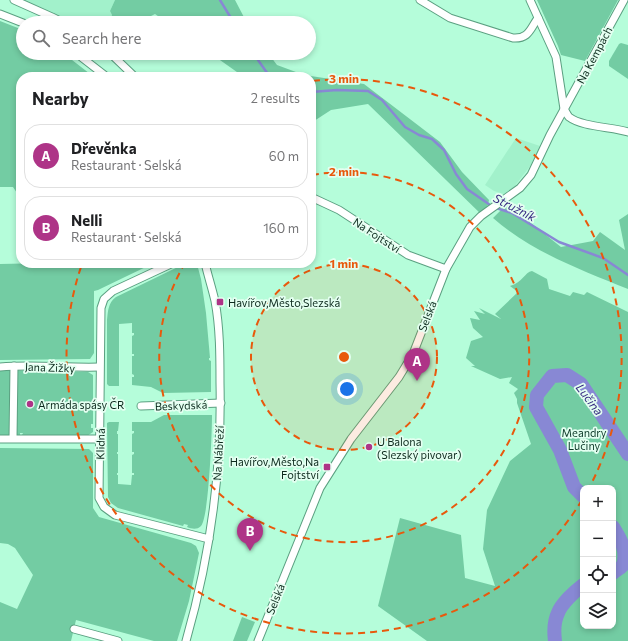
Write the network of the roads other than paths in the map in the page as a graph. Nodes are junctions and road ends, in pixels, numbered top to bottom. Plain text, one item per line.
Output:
1 (14, 0) edge
2 (420, 0) edge
3 (530, 0) edge
4 (624, 0) edge
5 (0, 14) edge
6 (52, 16) edge
7 (538, 18) junction
8 (16, 20) edge
9 (85, 60) edge
10 (117, 60) edge
11 (101, 72) edge
12 (130, 72) edge
13 (564, 109) junction
14 (628, 132) edge
15 (316, 198) edge
16 (162, 268) edge
17 (206, 268) edge
18 (446, 269) junction
19 (14, 366) junction
20 (0, 367) edge
21 (99, 367) junction
22 (221, 403) junction
23 (141, 406) dead end
24 (13, 438) junction
25 (0, 439) edge
26 (100, 439) junction
27 (210, 539) junction
28 (74, 629) dead end
29 (118, 641) edge
30 (186, 641) edge
31 (258, 641) edge

1 - 6 street
2 - 7 street
3 - 7 street
4 - 13 street, Na Kempách
5 - 8 street
7 - 13 street
9 - 11 street
10 - 12 street
13 - 14 street
13 - 18 street, Selská
15 - 18 street, Na Fojtství
16 - 21 street, Klidná
17 - 22 street, Na Nábřeží
18 - 31 street, Selská
19 - 20 street, Jana Žižky
19 - 21 street, Jana Žižky
19 - 24 street
21 - 26 street, Klidná
22 - 23 street, Beskydská
22 - 27 street, Na Nábřeží
24 - 25 street
24 - 26 street
26 - 27 street, Klidná
27 - 30 street, Na Nábřeží
28 - 29 street

